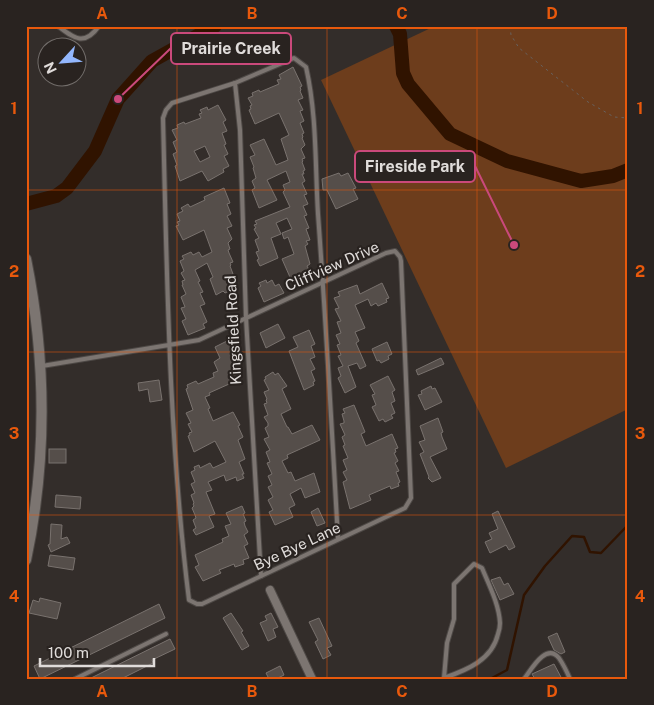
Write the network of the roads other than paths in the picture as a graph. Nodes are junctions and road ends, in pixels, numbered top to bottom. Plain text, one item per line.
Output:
1 (58, 26) edge
2 (99, 26) edge
3 (235, 83) junction
4 (26, 259) edge
5 (323, 281) junction
6 (246, 318) junction
7 (169, 344) junction
8 (40, 366) junction
9 (411, 498) joint
10 (338, 539) junction
11 (26, 560) edge
12 (260, 576) junction
13 (270, 590) dead end
14 (166, 634) dead end
15 (444, 678) edge
16 (75, 679) edge
17 (312, 679) edge
18 (524, 679) edge
19 (570, 679) edge

1 - 2 lane
3 - 5 lane
3 - 6 lane, Kingsfield Road
3 - 7 lane
4 - 8 main road
5 - 6 lane, Cliffview Drive
5 - 9 lane, Cliffview Drive
5 - 10 lane
6 - 7 lane, Cliffview Drive
6 - 12 lane, Kingsfield Road
7 - 8 lane, Cliffview Drive
7 - 12 lane, Bye Bye Lane
8 - 11 main road
9 - 10 lane, Bye Bye Lane
10 - 12 lane, Bye Bye Lane
13 - 17 street
14 - 16 lane
15 - 15 lane
18 - 19 lane

